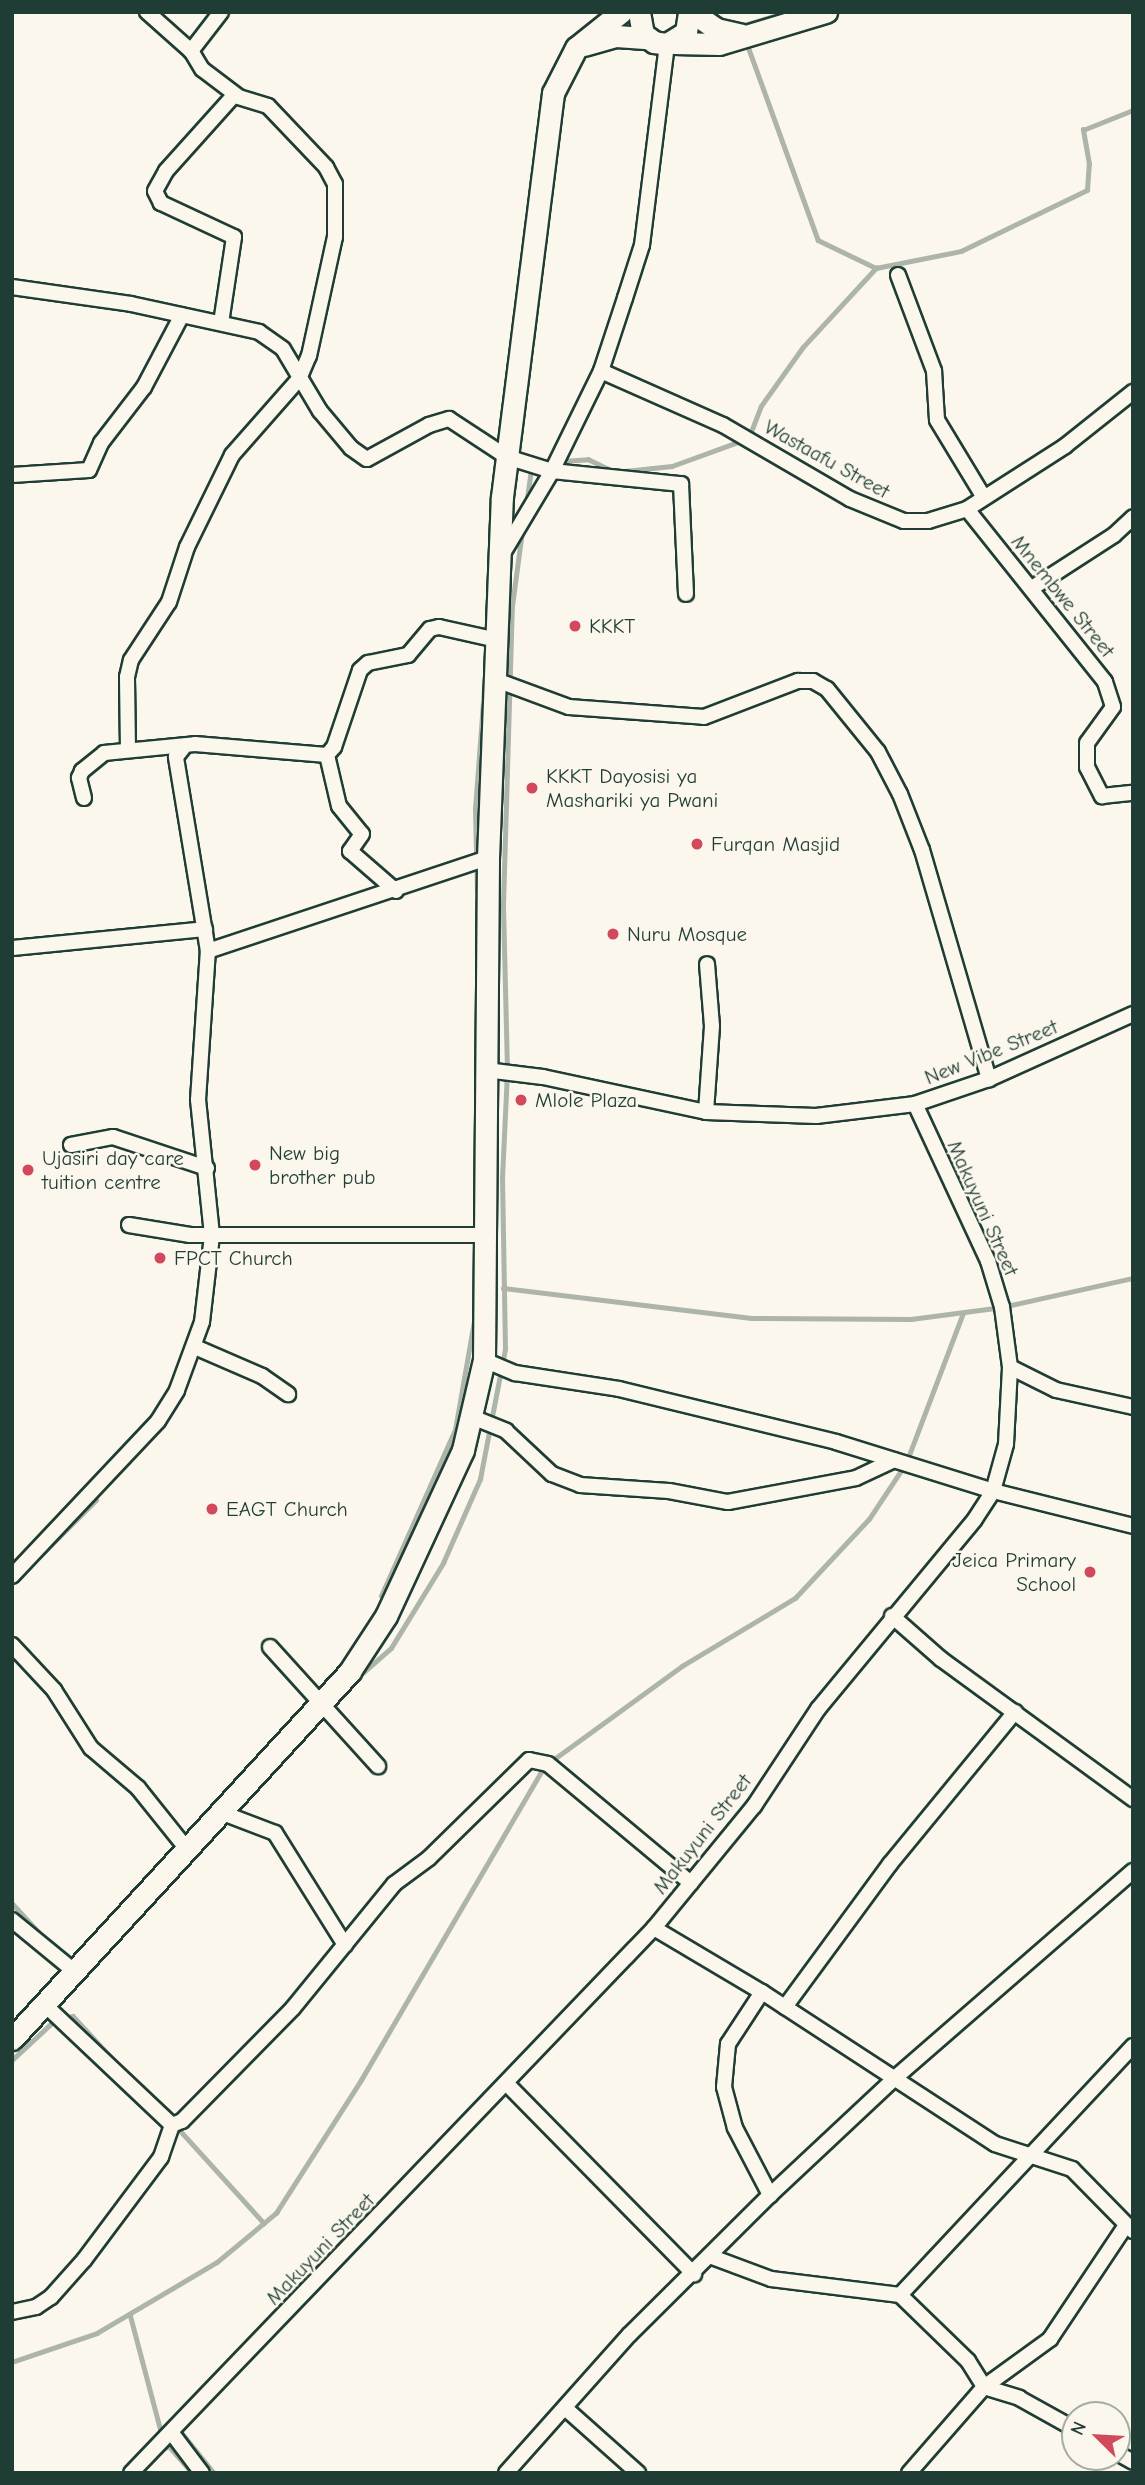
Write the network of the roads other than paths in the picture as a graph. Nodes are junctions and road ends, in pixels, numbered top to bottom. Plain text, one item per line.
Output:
1 (147, 12) edge
2 (221, 12) edge
3 (621, 12) edge
4 (639, 12) edge
5 (691, 12) edge
6 (826, 12) edge
7 (741, 36) junction
8 (663, 42) junction
9 (576, 48) junction
10 (191, 51) junction
11 (235, 94) junction
12 (898, 275) dead end
13 (12, 287) edge
14 (182, 315) junction
15 (220, 323) junction
16 (601, 371) junction
17 (299, 379) junction
18 (1133, 392) edge
19 (507, 457) junction
20 (552, 471) junction
21 (12, 475) edge
22 (983, 496) junction
23 (967, 509) junction
24 (1133, 517) edge
25 (500, 558) junction
26 (1032, 587) junction
27 (686, 594) dead end
28 (497, 640) junction
29 (496, 680) junction
30 (183, 748) junction
31 (128, 750) junction
32 (327, 755) junction
33 (1133, 793) edge
34 (84, 798) dead end
35 (488, 858) junction
36 (396, 891) junction
37 (205, 929) junction
38 (12, 948) edge
39 (208, 951) junction
40 (707, 964) dead end
41 (1133, 1014) edge
42 (486, 1070) junction
43 (989, 1079) junction
44 (915, 1104) junction
45 (706, 1112) junction
46 (71, 1145) dead end
47 (207, 1168) junction
48 (129, 1225) dead end
49 (212, 1235) junction
50 (486, 1235) junction
51 (195, 1347) junction
52 (484, 1360) junction
53 (1010, 1367) junction
54 (288, 1394) dead end
55 (1133, 1407) edge
56 (471, 1417) junction
57 (894, 1460) junction
58 (993, 1491) junction
59 (1133, 1526) edge
60 (12, 1576) edge
61 (892, 1616) junction
62 (12, 1645) edge
63 (270, 1647) dead end
64 (321, 1705) junction
65 (1015, 1712) junction
66 (379, 1766) dead end
67 (1133, 1799) edge
68 (220, 1812) junction
69 (186, 1848) junction
70 (1133, 1871) edge
71 (691, 1883) junction
72 (12, 1920) edge
73 (654, 1928) junction
74 (345, 1945) junction
75 (74, 1971) junction
76 (762, 1992) junction
77 (44, 2004) junction
78 (785, 2007) junction
79 (12, 2039) edge
80 (1132, 2049) edge
81 (896, 2077) junction
82 (507, 2084) junction
83 (172, 2125) junction
84 (1029, 2156) junction
85 (770, 2195) junction
86 (1129, 2228) edge
87 (712, 2257) junction
88 (694, 2274) junction
89 (900, 2295) junction
90 (12, 2312) edge
91 (984, 2387) junction
92 (565, 2409) junction
93 (1061, 2421) edge
94 (171, 2432) junction
95 (131, 2473) edge
96 (202, 2473) edge
97 (506, 2473) edge
98 (638, 2473) edge
99 (909, 2473) edge

1 - 10 street
2 - 10 street
3 - 9 street
4 - 8 street
5 - 7 street
5 - 8 street
6 - 7 street
7 - 8 street
8 - 9 street
8 - 16 street
9 - 19 street
10 - 11 street
11 - 15 street
11 - 17 street
12 - 22 street
13 - 14 street
14 - 15 street
14 - 21 street
15 - 17 street
16 - 20 street
16 - 23 street, Wastaafu Street
17 - 19 street
17 - 31 street
18 - 22 street, Wastaafu Street
19 - 20 street
19 - 25 street
20 - 25 street
20 - 27 street
22 - 23 street, Wastaafu Street
23 - 26 street, Mnembwe Street
24 - 26 street
25 - 28 street
26 - 33 street, Mnembwe Street
28 - 29 street
28 - 32 street
29 - 35 street
29 - 43 street
30 - 31 street
30 - 32 street
30 - 37 street
31 - 34 street
32 - 36 street
35 - 36 street
35 - 42 street
36 - 39 street
37 - 38 street
37 - 39 street
39 - 47 street
40 - 45 street
41 - 43 street, New Vibe Street
42 - 45 street, New Vibe Street
42 - 50 street
43 - 44 street, New Vibe Street
44 - 45 street, New Vibe Street
44 - 53 street, Makuyuni Street
46 - 47 street
47 - 49 street
48 - 49 street
49 - 50 street
49 - 51 street
50 - 52 street
51 - 54 street
51 - 60 street
52 - 56 street
52 - 57 street
53 - 55 street
53 - 58 street, Makuyuni Street
56 - 57 street
56 - 64 street
57 - 58 street
58 - 59 street
58 - 61 street, Makuyuni Street
61 - 65 street
61 - 71 street, Makuyuni Street
62 - 69 street
63 - 64 street
64 - 66 street
64 - 68 street
65 - 67 street
65 - 78 street
68 - 69 street
68 - 74 street
69 - 75 street
70 - 81 street
71 - 73 street, Makuyuni Street
71 - 74 street
72 - 75 street
73 - 76 street
73 - 82 street, Makuyuni Street
74 - 83 street
75 - 77 street
76 - 78 street
76 - 85 street
77 - 79 street
77 - 83 street
78 - 81 street
80 - 84 street
81 - 84 street
81 - 85 street
82 - 88 street
82 - 94 street, Makuyuni Street
83 - 90 street
84 - 86 street
84 - 89 street
85 - 87 street
86 - 91 street
87 - 88 street
87 - 89 street
88 - 92 street
89 - 91 street
91 - 93 street
91 - 99 street
92 - 97 street
92 - 98 street
94 - 95 street, Makuyuni Street
94 - 96 street

